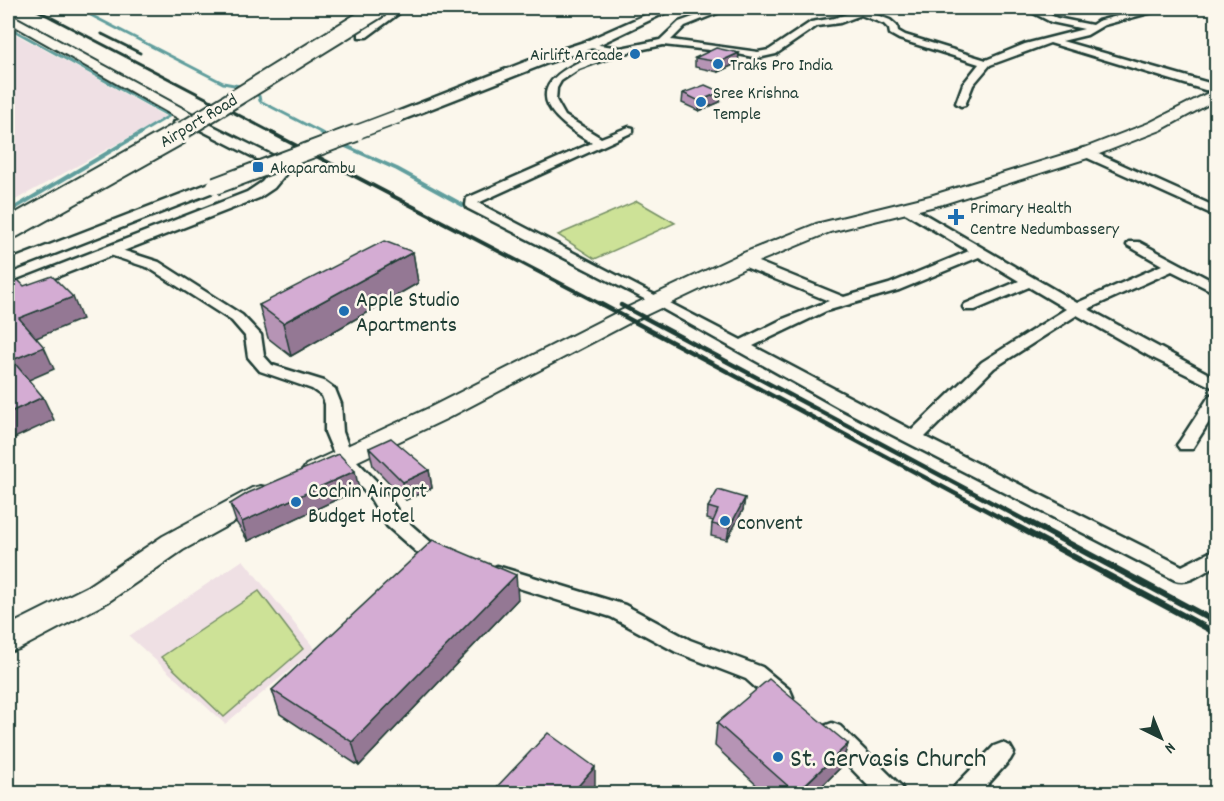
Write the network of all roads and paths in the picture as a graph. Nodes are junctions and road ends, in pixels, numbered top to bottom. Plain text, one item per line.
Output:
1 (381, 8) edge
2 (392, 8) edge
3 (400, 8) edge
4 (669, 8) edge
5 (725, 8) edge
6 (1028, 8) edge
7 (1157, 8) edge
8 (863, 10) edge
9 (8, 17) edge
10 (1095, 29) junction
11 (363, 34) dead end
12 (1050, 40) junction
13 (663, 42) junction
14 (588, 45) junction
15 (621, 51) junction
16 (986, 63) junction
17 (1216, 88) edge
18 (1216, 94) edge
19 (961, 104) dead end
20 (183, 121) junction
21 (629, 130) dead end
22 (599, 142) junction
23 (245, 151) junction
24 (1085, 152) junction
25 (253, 195) junction
26 (907, 208) junction
27 (1216, 212) edge
28 (15, 227) edge
29 (1134, 245) dead end
30 (112, 250) junction
31 (978, 252) junction
32 (743, 261) junction
33 (1172, 266) junction
34 (8, 267) edge
35 (1030, 282) junction
36 (1216, 289) edge
37 (8, 291) edge
38 (659, 301) junction
39 (841, 301) junction
40 (970, 307) dead end
41 (1077, 308) junction
42 (740, 347) junction
43 (1216, 370) edge
44 (1209, 381) edge
45 (1216, 399) edge
46 (914, 438) junction
47 (1186, 445) dead end
48 (344, 459) junction
49 (1216, 556) edge
50 (458, 562) edge
51 (480, 568) edge
52 (8, 640) edge
53 (1002, 753) dead end
54 (893, 794) edge
55 (963, 794) edge

1 - 28 main road, Airport Road, bridge
2 - 28 main road, Airport Road
3 - 11 street
4 - 14 street
5 - 13 street
6 - 10 street
7 - 10 street
8 - 13 street
8 - 16 street
9 - 20 main road
10 - 12 street
12 - 16 street
12 - 17 street
13 - 15 street
14 - 15 street
14 - 34 street, bridge
15 - 22 street
16 - 19 street
18 - 24 main road
20 - 23 street
20 - 28 street
21 - 22 street
22 - 38 street
23 - 25 street
23 - 25 street
24 - 26 main road
24 - 27 street
25 - 30 street
26 - 31 street
26 - 32 main road
29 - 33 street
30 - 37 street
30 - 48 street
31 - 35 street
31 - 39 street
32 - 38 main road
32 - 39 street
33 - 36 street
33 - 41 street
35 - 40 street
35 - 41 street
38 - 42 street
38 - 48 main road
39 - 42 street
41 - 44 street
41 - 46 street
42 - 46 street
43 - 44 street
45 - 47 street
46 - 49 street
48 - 50 street
48 - 52 main road
51 - 54 street
53 - 55 street

